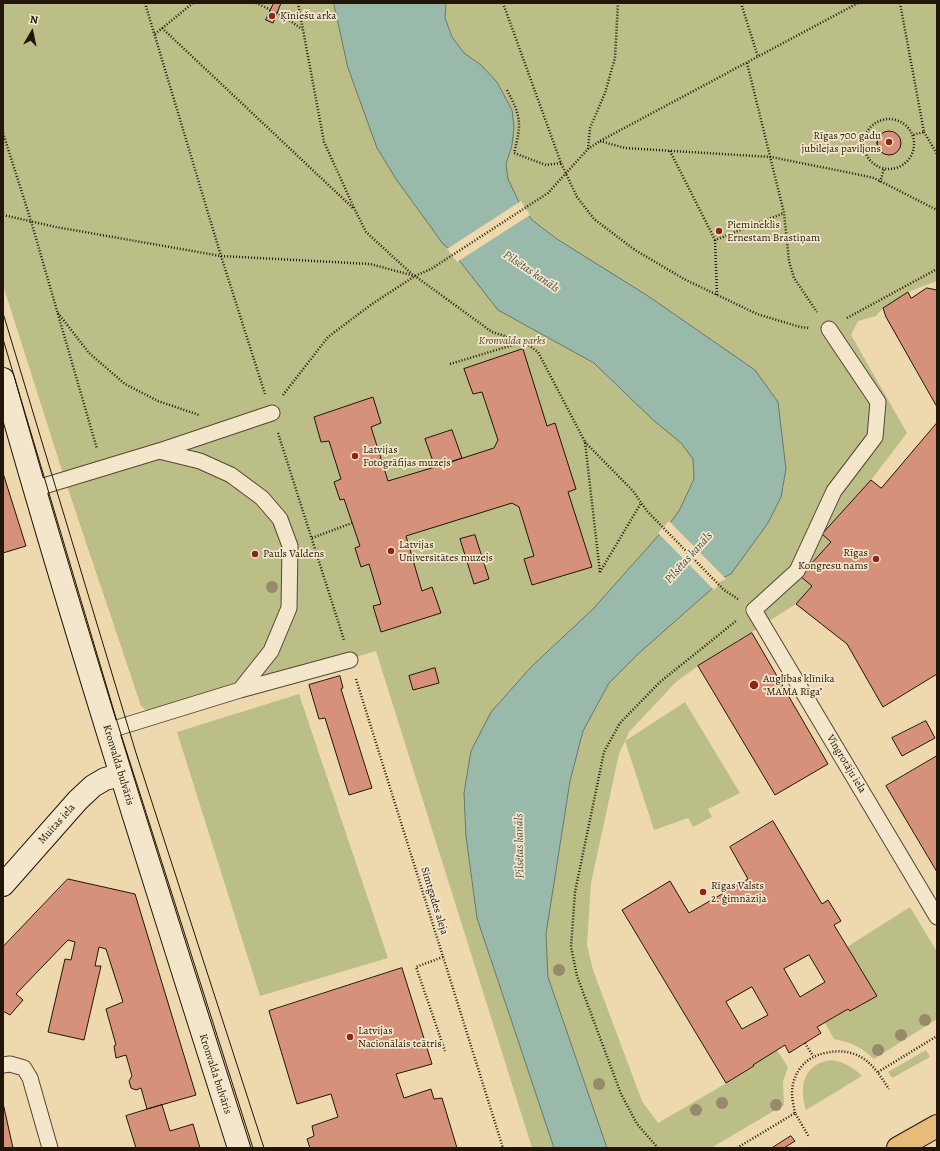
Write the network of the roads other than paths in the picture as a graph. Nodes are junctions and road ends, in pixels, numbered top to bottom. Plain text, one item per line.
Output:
1 (829, 329) road end
2 (3, 379) edge
3 (272, 413) road end
4 (159, 451) junction
5 (34, 489) junction
6 (350, 660) road end
7 (240, 690) junction
8 (107, 731) junction
9 (120, 775) junction
10 (3, 885) edge
11 (937, 917) edge
12 (3, 1065) edge
13 (937, 1126) edge
14 (50, 1148) edge
15 (239, 1148) edge
16 (898, 1148) edge

1 - 11 lane, Vingrotāju iela
2 - 5 street, Kronvalda bulvāris
3 - 4 lane
4 - 5 lane
4 - 7 lane
5 - 8 street, Kronvalda bulvāris
6 - 7 lane
7 - 8 lane
8 - 9 street, Kronvalda bulvāris
9 - 10 street, Muitas iela
9 - 15 street, Kronvalda bulvāris
12 - 14 lane
13 - 16 main road

